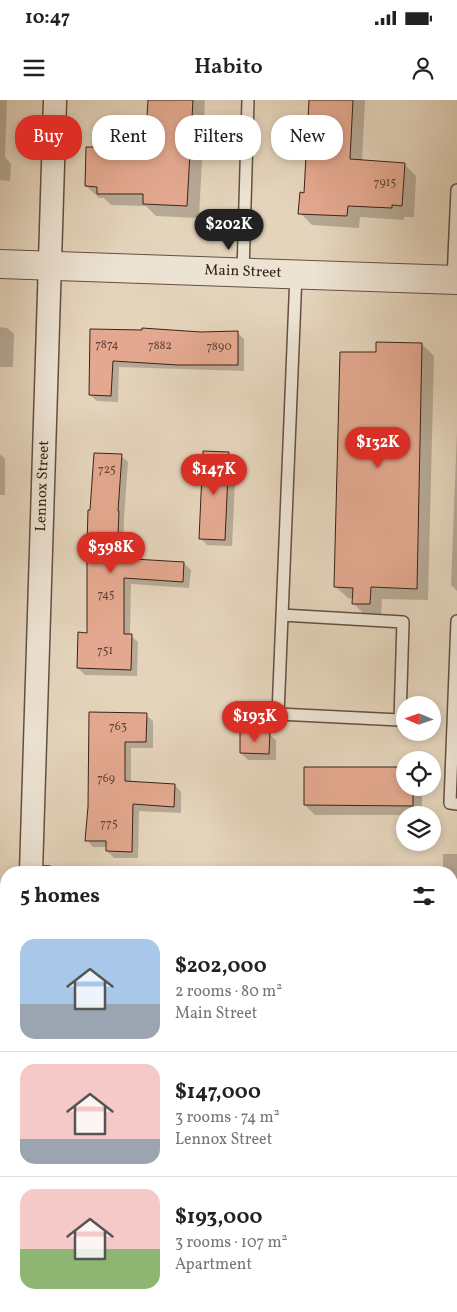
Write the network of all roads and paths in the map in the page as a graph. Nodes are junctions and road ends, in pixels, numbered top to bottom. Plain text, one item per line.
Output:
1 (56, 100) edge
2 (248, 100) edge
3 (457, 190) edge
4 (0, 264) edge
5 (50, 265) junction
6 (243, 272) junction
7 (296, 274) junction
8 (455, 280) edge
9 (282, 616) junction
10 (457, 621) edge
11 (457, 804) edge
12 (36, 866) edge

1 - 5 street, Lennox Street
2 - 6 lane
3 - 8 lane
4 - 5 street, Main Street
5 - 6 street, Main Street
5 - 12 street, Lennox Street
6 - 7 street, Main Street
7 - 8 street, Main Street
7 - 9 lane
9 - 9 lane
10 - 11 lane

